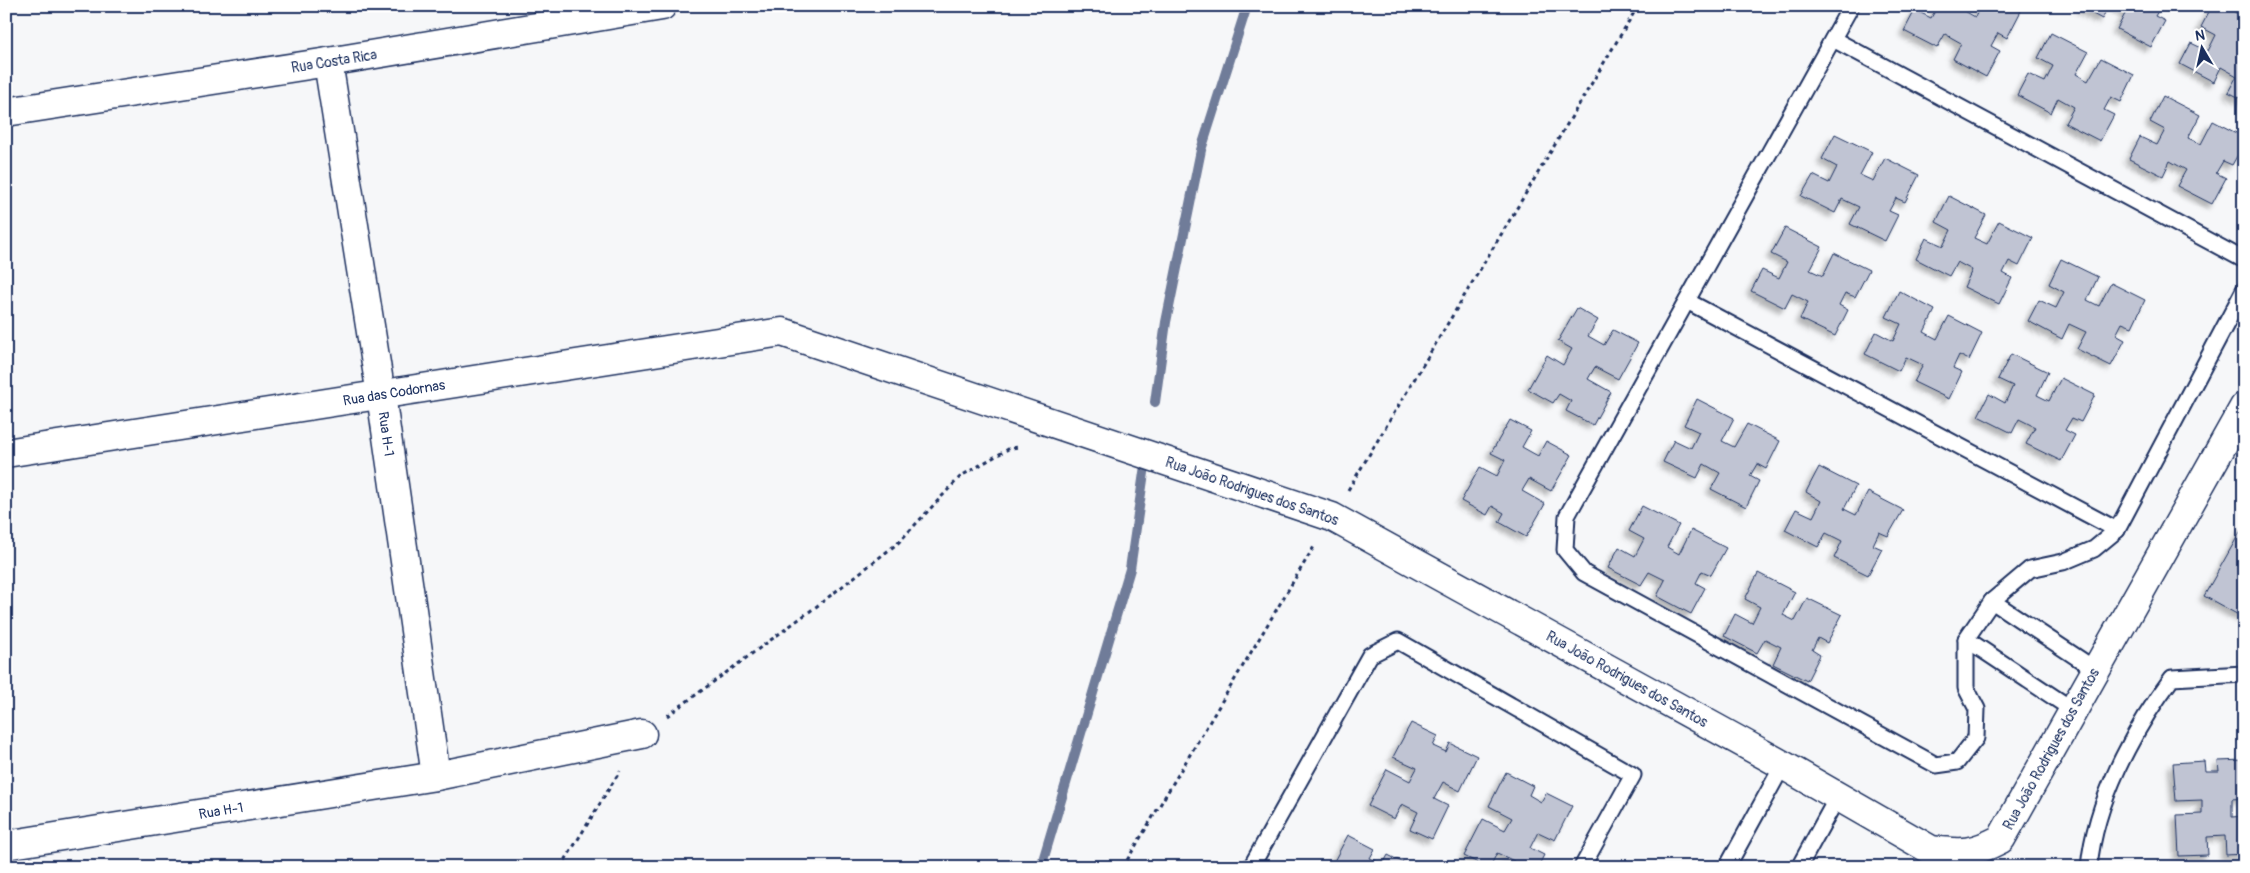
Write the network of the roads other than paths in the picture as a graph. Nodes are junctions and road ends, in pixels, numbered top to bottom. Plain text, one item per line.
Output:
1 (662, 6) edge
2 (1851, 6) edge
3 (545, 15) edge
4 (1833, 38) junction
5 (328, 62) junction
6 (6, 112) edge
7 (2244, 260) edge
8 (2244, 290) edge
9 (1686, 301) junction
10 (782, 332) joint
11 (381, 395) junction
12 (2244, 407) edge
13 (6, 453) edge
14 (2117, 530) junction
15 (1992, 601) junction
16 (1966, 639) junction
17 (2096, 670) junction
18 (2244, 674) edge
19 (2073, 710) junction
20 (642, 734) road end
21 (1782, 765) junction
22 (436, 776) junction
23 (1838, 796) junction
24 (6, 845) edge
25 (1251, 867) edge
26 (1582, 867) edge
27 (1727, 867) edge
28 (1799, 867) edge
29 (2088, 867) edge

1 - 3 street, Rua Costa Rica
2 - 4 lane
3 - 5 street, Rua Costa Rica
4 - 7 lane
4 - 9 lane
5 - 6 street, Rua Costa Rica
5 - 11 street, Rua H-1
8 - 14 lane
9 - 14 lane
9 - 16 lane
10 - 11 street, Rua das Codornas
10 - 21 street, Rua João Rodrigues dos Santos
11 - 13 street, Rua das Codornas
11 - 22 street, Rua H-1
12 - 17 street, Rua João Rodrigues dos Santos
14 - 15 lane
15 - 16 lane
15 - 17 lane
16 - 19 lane
17 - 19 street, Rua João Rodrigues dos Santos
18 - 29 lane
19 - 23 street, Rua João Rodrigues dos Santos
20 - 22 street, Rua H-1
21 - 23 street, Rua João Rodrigues dos Santos
21 - 27 lane
22 - 24 street, Rua H-1
23 - 28 lane
25 - 26 lane

